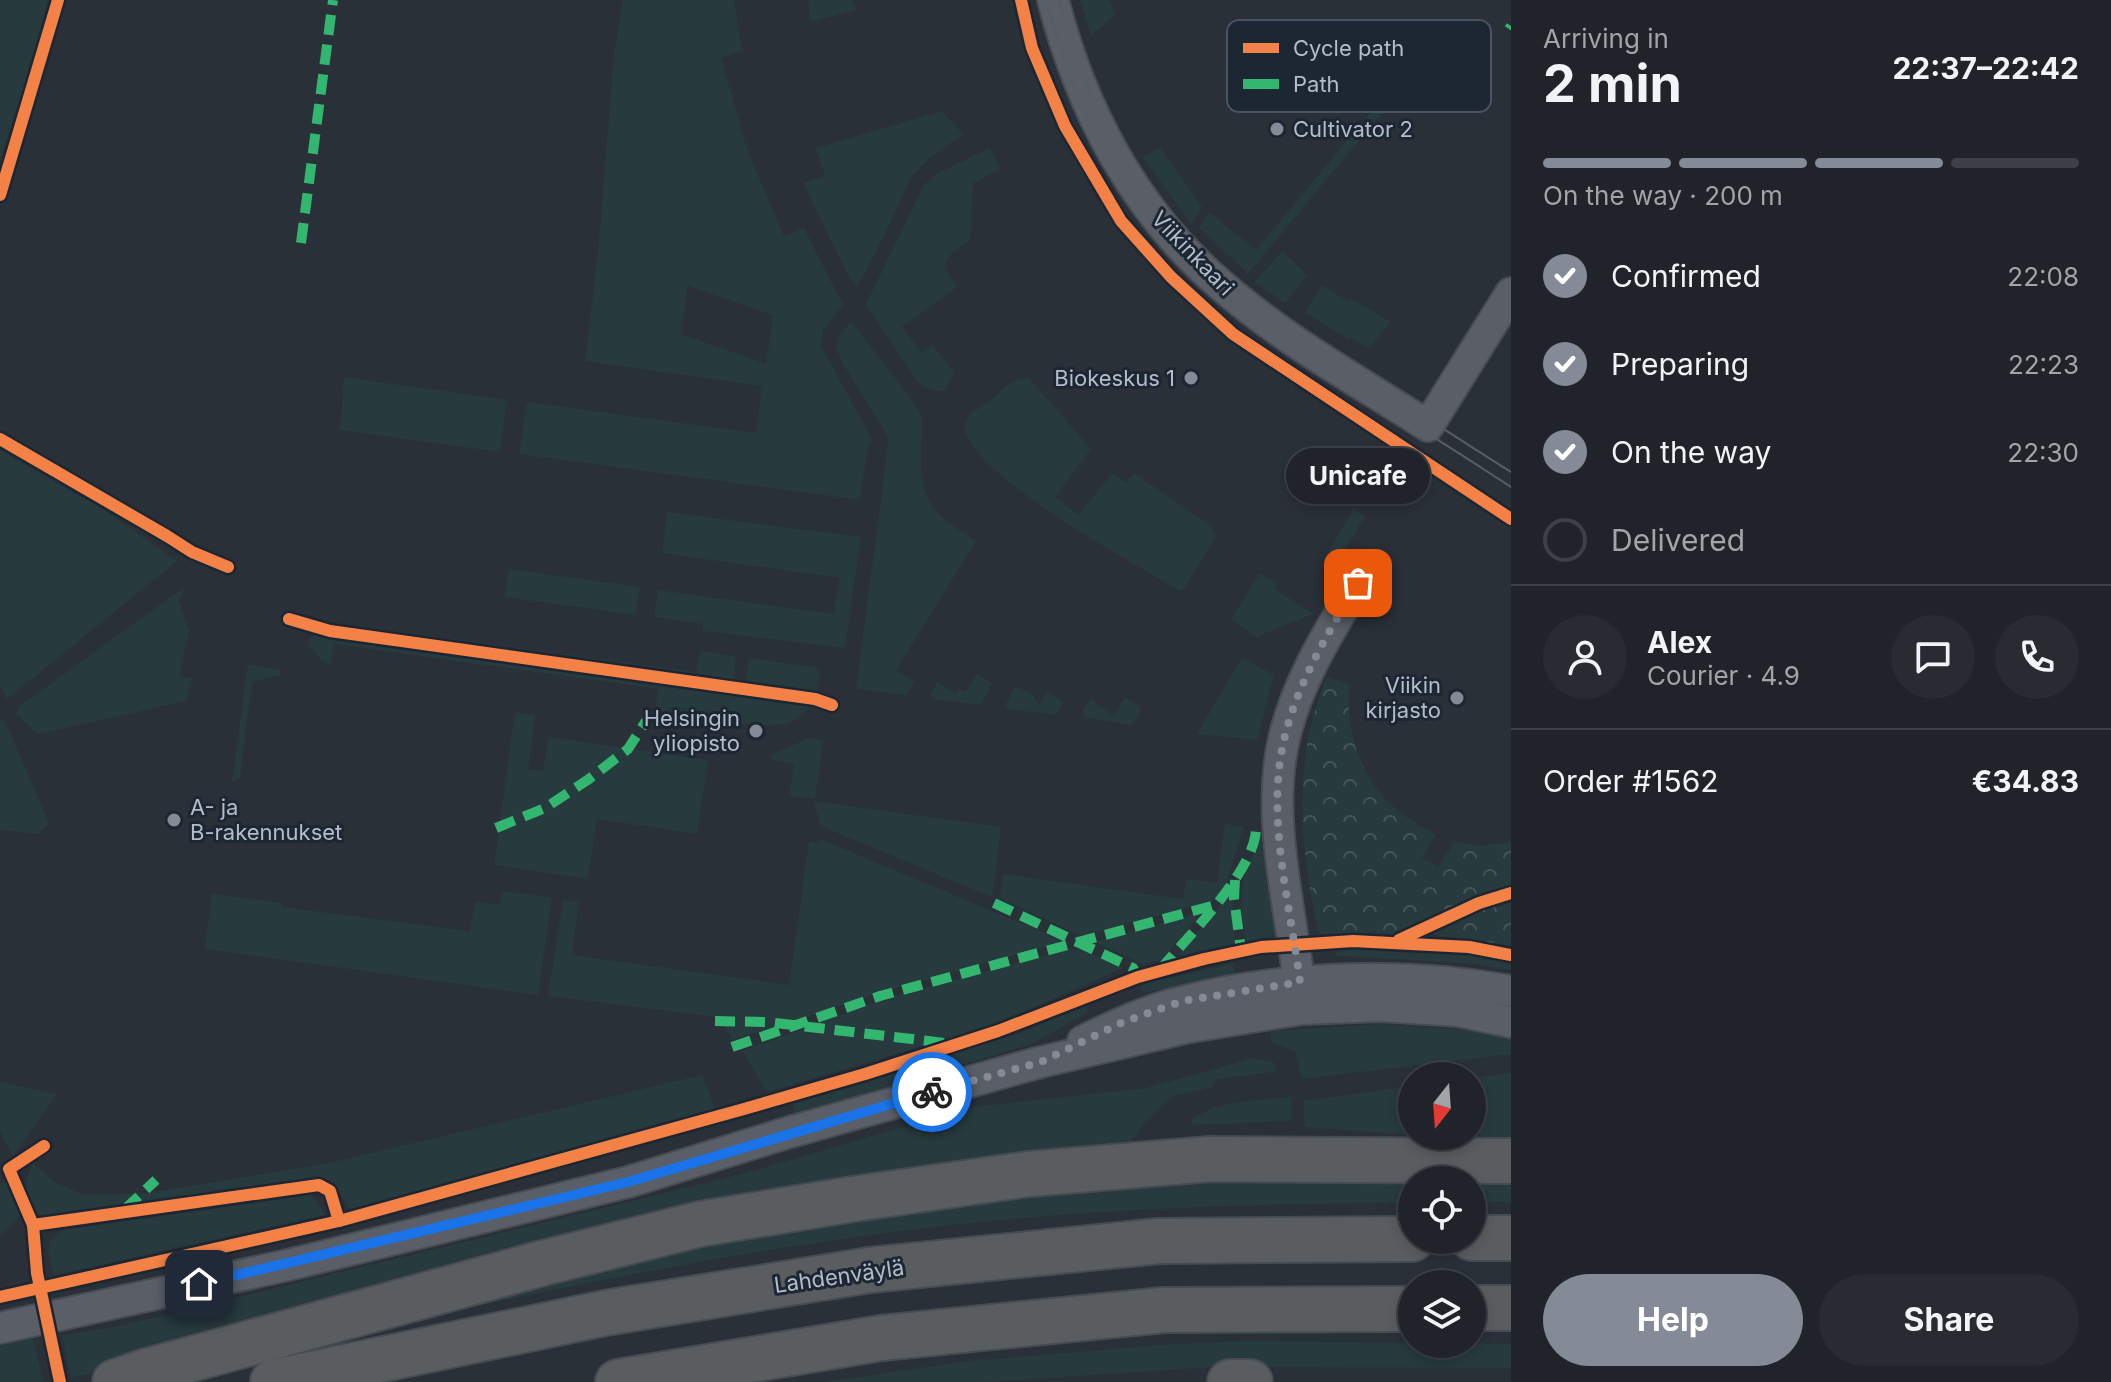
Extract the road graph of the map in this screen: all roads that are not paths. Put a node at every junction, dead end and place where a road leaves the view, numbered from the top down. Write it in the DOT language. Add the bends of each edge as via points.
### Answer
graph roads {
  1 [pos="1053,0"];
  2 [pos="1511,293"];
  3 [pos="1358,583"];
  4 [pos="1511,991"];
  5 [pos="1301,996"];
  6 [pos="1511,1022"];
  7 [pos="1503,1160"];
  8 [pos="1486,1238"];
  9 [pos="1511,1238"];
  10 [pos="1398,1239"];
  11 [pos="1486,1308"];
  12 [pos="1511,1308"];
  13 [pos="1398,1309"];
  14 [pos="0,1328"];
  15 [pos="115,1382"];
  16 [pos="273,1382"];
  17 [pos="618,1382"];
  18 [pos="1230,1382"];
  19 [pos="1250,1382"];
  1 -- 2 [label="street, Viikinkaari" via="1084,97 1119,163 1164,228 1248,308 1428,426"];
  3 -- 5 [label="street" via="1302,684 1285,732 1279,839"];
  4 -- 5 [label="street" via="1392,979"];
  5 -- 6 [label="street" via="1459,1011"];
  5 -- 14 [label="street" via="1041,1062 628,1182"];
  7 -- 15 [label="highway" via="1210,1159 1029,1174 853,1199 700,1224"];
  8 -- 9 [label="highway"];
  10 -- 16 [label="highway, Lahdenväylä" via="1159,1241 870,1270 605,1313"];
  11 -- 12 [label="highway"];
  13 -- 17 [label="highway" via="1164,1310 881,1338"];
  18 -- 19 [label="highway"];
}
